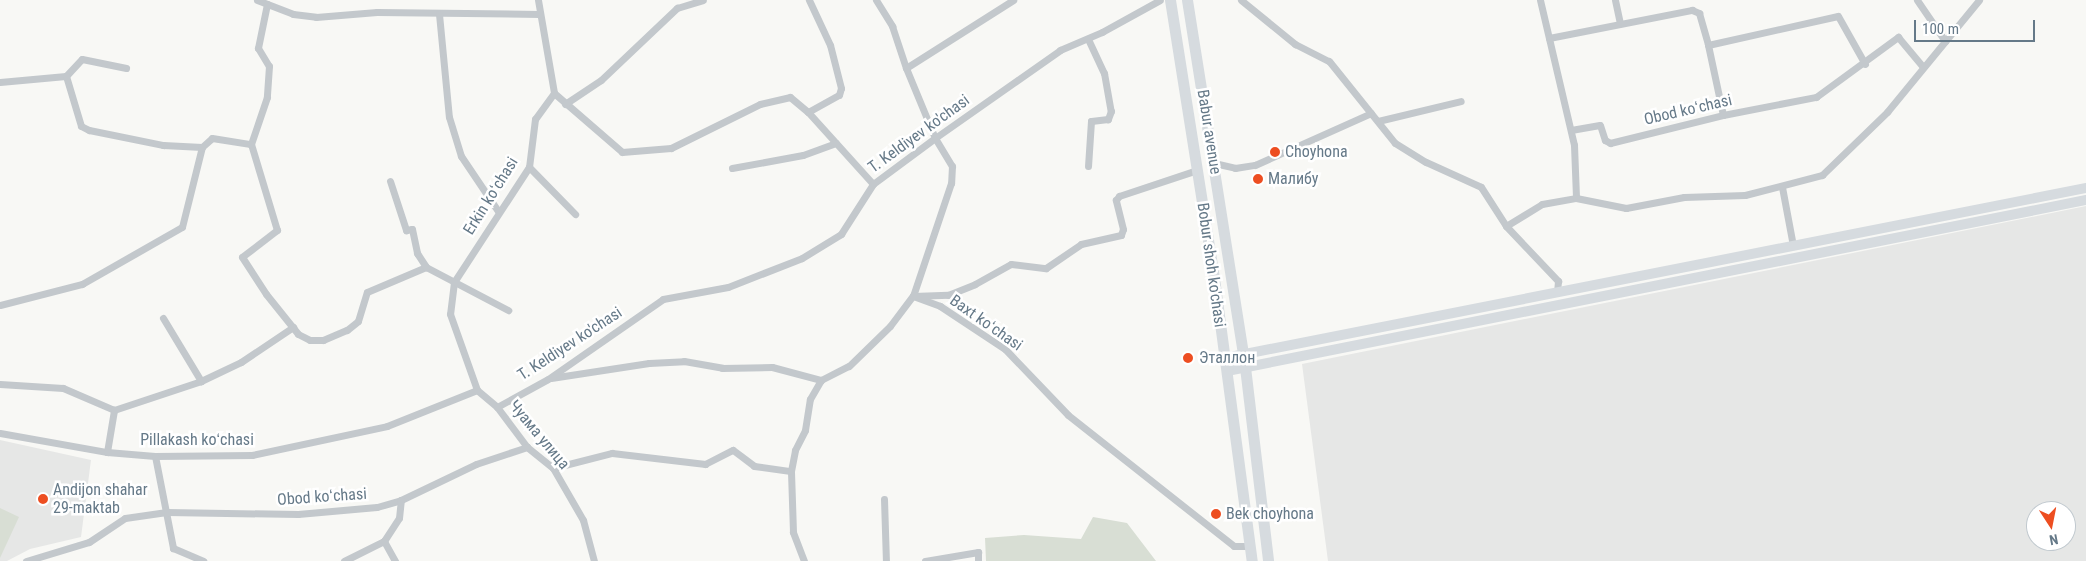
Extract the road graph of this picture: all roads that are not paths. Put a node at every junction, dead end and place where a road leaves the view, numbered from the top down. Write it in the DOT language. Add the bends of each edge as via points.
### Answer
graph roads {
  1 [pos="257,0"];
  2 [pos="538,0"];
  3 [pos="704,0"];
  4 [pos="809,0"];
  5 [pos="876,0"];
  6 [pos="1013,0"];
  7 [pos="1160,0"];
  8 [pos="1170,0"];
  9 [pos="1187,0"];
  10 [pos="1241,0"];
  11 [pos="1540,0"];
  12 [pos="1615,0"];
  13 [pos="1917,0"];
  14 [pos="1979,0"];
  15 [pos="267,4"];
  16 [pos="439,14"];
  17 [pos="539,14"];
  18 [pos="1620,23"];
  19 [pos="1549,38"];
  20 [pos="1088,39"];
  21 [pos="1945,40"];
  22 [pos="1708,45"];
  23 [pos="1865,64"];
  24 [pos="1923,66"];
  25 [pos="126,68"];
  26 [pos="906,68"];
  27 [pos="66,76"];
  28 [pos="0,82"];
  29 [pos="554,93"];
  30 [pos="1461,101"];
  31 [pos="565,104"];
  32 [pos="808,112"];
  33 [pos="1372,113"];
  34 [pos="1723,114"];
  35 [pos="1378,121"];
  36 [pos="1570,130"];
  37 [pos="936,138"];
  38 [pos="836,143"];
  39 [pos="251,144"];
  40 [pos="202,147"];
  41 [pos="1214,163"];
  42 [pos="1088,166"];
  43 [pos="529,167"];
  44 [pos="732,168"];
  45 [pos="1197,170"];
  46 [pos="390,182"];
  47 [pos="873,184"];
  48 [pos="1782,187"];
  49 [pos="2086,188"];
  50 [pos="1576,198"];
  51 [pos="2086,200"];
  52 [pos="498,212"];
  53 [pos="575,214"];
  54 [pos="1506,226"];
  55 [pos="1793,246"];
  56 [pos="426,267"];
  57 [pos="454,282"];
  58 [pos="1557,292"];
  59 [pos="1546,295"];
  60 [pos="913,296"];
  61 [pos="0,305"];
  62 [pos="1548,308"];
  63 [pos="508,310"];
  64 [pos="163,318"];
  65 [pos="294,328"];
  66 [pos="1243,354"];
  67 [pos="1225,358"];
  68 [pos="1245,367"];
  69 [pos="1227,371"];
  70 [pos="548,378"];
  71 [pos="821,380"];
  72 [pos="201,381"];
  73 [pos="0,384"];
  74 [pos="477,390"];
  75 [pos="497,406"];
  76 [pos="114,410"];
  77 [pos="0,433"];
  78 [pos="527,447"];
  79 [pos="107,452"];
  80 [pos="155,456"];
  81 [pos="553,468"];
  82 [pos="792,471"];
  83 [pos="884,499"];
  84 [pos="401,500"];
  85 [pos="167,512"];
  86 [pos="384,541"];
  87 [pos="1250,546"];
  88 [pos="26,561"];
  89 [pos="203,561"];
  90 [pos="344,561"];
  91 [pos="395,561"];
  92 [pos="594,561"];
  93 [pos="804,561"];
  94 [pos="886,561"];
  95 [pos="924,561"];
  96 [pos="978,561"];
  97 [pos="1252,561"];
  98 [pos="1268,561"];
  1 -- 15 [label="street"];
  2 -- 17 [label="street"];
  3 -- 31 [label="street" via="677,8 601,80"];
  4 -- 32 [label="street" via="830,45 841,88 839,95"];
  5 -- 26 [label="street" via="892,26"];
  6 -- 26 [label="street"];
  7 -- 20 [label="street, T. Keldiyev ko'chasi"];
  8 -- 45 [label="main road, Bobur shoh ko'chasi"];
  9 -- 41 [label="main road, Babur avenue"];
  10 -- 33 [label="street" via="1295,44 1329,61"];
  11 -- 19 [label="street"];
  12 -- 18 [label="street"];
  13 -- 21 [label="street"];
  14 -- 21 [label="street"];
  15 -- 16 [label="street" via="293,14 316,16 377,12"];
  15 -- 39 [label="street" via="258,48 269,66 267,97"];
  16 -- 17 [label="street"];
  16 -- 52 [label="street" via="448,117 461,156"];
  17 -- 29 [label="street"];
  18 -- 19 [label="street"];
  18 -- 22 [label="street" via="1697,11"];
  19 -- 36 [label="street"];
  20 -- 37 [label="street, T. Keldiyev ko'chasi" via="1060,50"];
  20 -- 42 [label="street" via="1104,73 1111,110 1108,119 1092,121"];
  21 -- 24 [label="street"];
  22 -- 23 [label="street" via="1838,16"];
  22 -- 34 [label="street"];
  23 -- 24 [label="street, Obod koʻchasi" via="1898,37"];
  23 -- 34 [label="street, Obod koʻchasi" via="1816,97"];
  24 -- 48 [label="street" via="1887,112 1822,175"];
  25 -- 27 [label="street" via="82,59"];
  26 -- 37 [label="street"];
  27 -- 28 [label="street"];
  27 -- 40 [label="street" via="81,126 163,146"];
  29 -- 31 [label="street"];
  29 -- 43 [label="street, Erkin koʻchasi" via="535,119"];
  30 -- 35 [label="street"];
  31 -- 32 [label="street" via="622,152 671,148 774,99 790,97"];
  32 -- 38 [label="street"];
  33 -- 35 [label="street"];
  33 -- 41 [label="street" via="1255,165 1236,168"];
  34 -- 36 [label="street, Obod koʻchasi" via="1610,143 1605,140 1600,125"];
  35 -- 54 [label="street" via="1395,143 1426,162 1481,187"];
  36 -- 50 [label="street"];
  37 -- 47 [label="street, T. Keldiyev ko'chasi"];
  37 -- 60 [label="street" via="952,166 951,183"];
  38 -- 44 [label="street" via="803,155"];
  38 -- 47 [label="street"];
  39 -- 40 [label="street" via="212,138"];
  39 -- 65 [label="street" via="277,230 242,257"];
  40 -- 61 [label="street" via="182,227 82,284"];
  41 -- 66 [label="main road, Babur avenue"];
  43 -- 52 [label="street, Erkin koʻchasi"];
  43 -- 53 [label="street"];
  45 -- 60 [label="street" via="1120,196 1116,200 1123,229 1121,235 1081,244 1046,268 1010,264 948,295"];
  45 -- 67 [label="main road, Bobur shoh ko'chasi"];
  46 -- 56 [label="street" via="406,230 412,229 417,253"];
  47 -- 70 [label="street, T. Keldiyev ko'chasi" via="841,234 802,258 728,287 662,299"];
  48 -- 50 [label="street" via="1744,195 1684,197 1626,208"];
  48 -- 55 [label="street"];
  49 -- 55 [label="main road"];
  50 -- 54 [label="street" via="1542,204"];
  51 -- 62 [label="main road"];
  52 -- 57 [label="street, Erkin koʻchasi"];
  54 -- 58 [label="street" via="1558,281"];
  55 -- 58 [label="main road"];
  56 -- 57 [label="street"];
  56 -- 65 [label="street" via="367,292 358,321 337,336 310,340"];
  57 -- 63 [label="street"];
  57 -- 74 [label="street, Erkin koʻchasi" via="450,314"];
  58 -- 59 [label="main road"];
  59 -- 62 [label="main road"];
  59 -- 66 [label="main road"];
  60 -- 71 [label="street" via="890,326 850,366"];
  60 -- 87 [label="street, Baxt koʻchasi" via="940,306 1005,349 1068,415 1234,546"];
  62 -- 68 [label="main road"];
  64 -- 72 [label="street"];
  65 -- 72 [label="street" via="241,362"];
  66 -- 67 [label="main road"];
  66 -- 68 [label="main road, Babur avenue"];
  67 -- 69 [label="main road, Bobur shoh ko'chasi"];
  68 -- 69 [label="main road"];
  68 -- 98 [label="main road, Babur avenue"];
  69 -- 87 [label="main road, Bobur shoh ko'chasi"];
  70 -- 71 [label="street" via="684,361 722,368 772,367"];
  70 -- 75 [label="street, T. Keldiyev ko'chasi"];
  71 -- 82 [label="street" via="810,399 805,430 795,450"];
  72 -- 76 [label="street"];
  73 -- 76 [label="street" via="63,388"];
  74 -- 75 [label="street, Чуама улица"];
  74 -- 80 [label="street, Pillakash koʻchasi" via="387,426 298,446 252,455"];
  75 -- 78 [label="street, Чуама улица"];
  76 -- 79 [label="street"];
  77 -- 79 [label="street, Pillakash koʻchasi"];
  78 -- 81 [label="street, Чуама улица"];
  78 -- 84 [label="street, Obod koʻchasi" via="476,464"];
  79 -- 80 [label="street, Pillakash koʻchasi"];
  80 -- 85 [label="street"];
  81 -- 82 [label="street" via="612,453 705,464 733,450 754,466"];
  81 -- 92 [label="street, Чуама улица" via="583,520"];
  82 -- 93 [label="street" via="792,532"];
  83 -- 94 [label="street"];
  84 -- 85 [label="street, Obod koʻchasi" via="345,512"];
  84 -- 86 [label="street" via="399,518"];
  85 -- 88 [label="street, Obod koʻchasi" via="125,518 89,542"];
  85 -- 89 [label="street" via="173,548"];
  86 -- 90 [label="street"];
  86 -- 91 [label="street"];
  87 -- 97 [label="main road, Bobur shoh ko'chasi"];
  95 -- 96 [label="street" via="978,552"];
}
